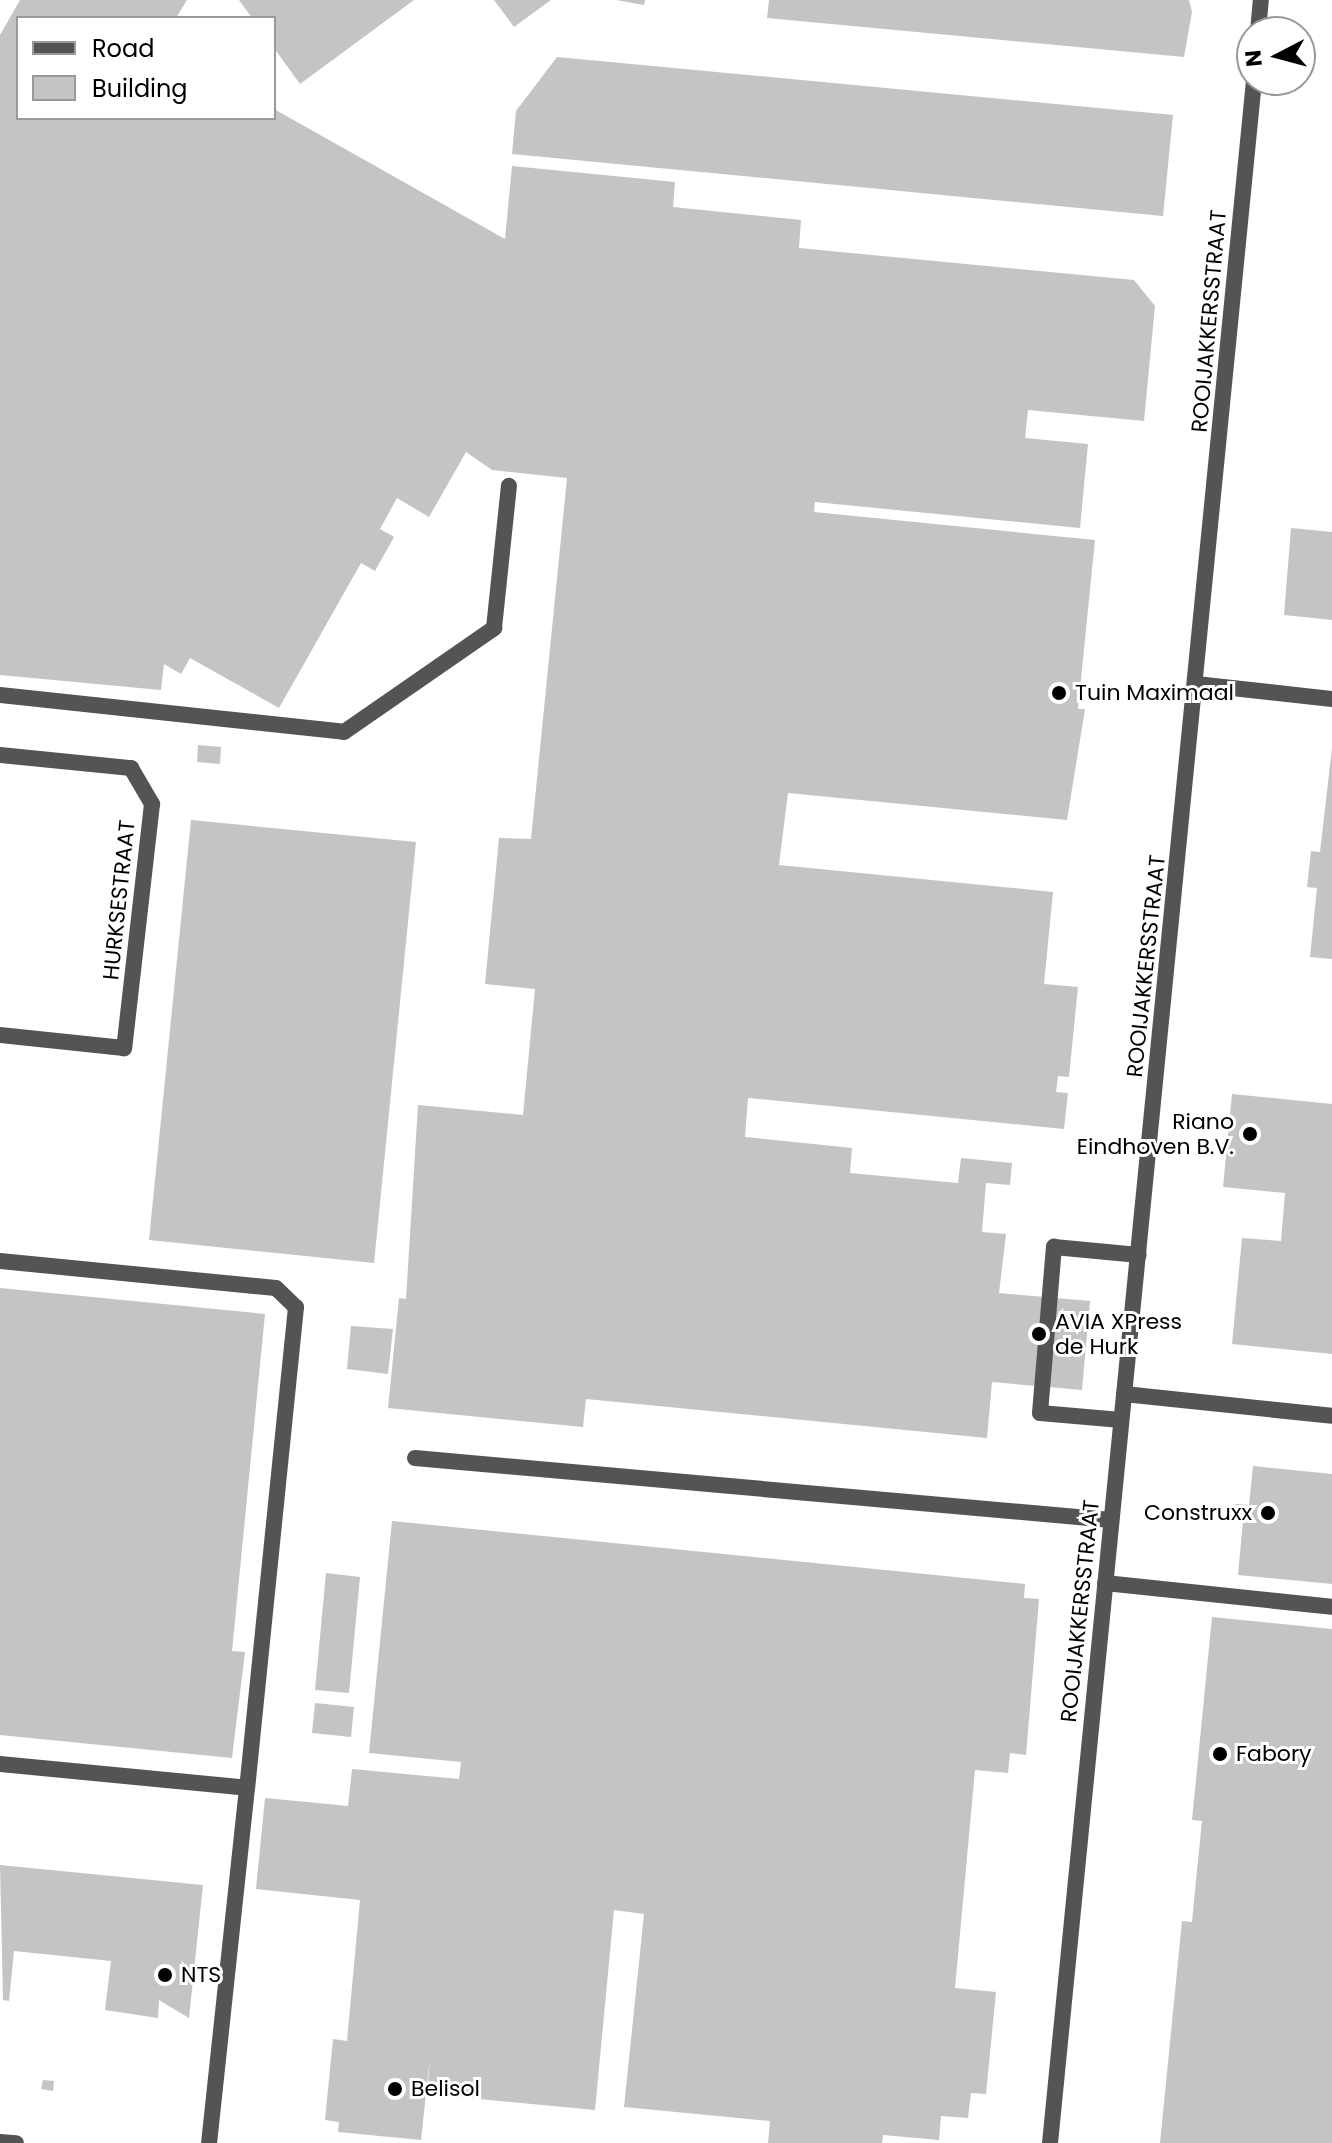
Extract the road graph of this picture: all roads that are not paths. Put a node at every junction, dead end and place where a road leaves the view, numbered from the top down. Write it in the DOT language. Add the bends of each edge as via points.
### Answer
graph roads {
  1 [pos="1252,96"];
  2 [pos="509,486"];
  3 [pos="1196,684"];
  4 [pos="0,695"];
  5 [pos="1332,699"];
  6 [pos="0,755"];
  7 [pos="0,1035"];
  8 [pos="1139,1255"];
  9 [pos="0,1261"];
  10 [pos="1124,1394"];
  11 [pos="1332,1416"];
  12 [pos="1121,1420"];
  13 [pos="415,1458"];
  14 [pos="1111,1520"];
  15 [pos="1105,1583"];
  16 [pos="1332,1607"];
  17 [pos="0,1764"];
  18 [pos="247,1788"];
  19 [pos="0,2142"];
  20 [pos="16,2143"];
  21 [pos="209,2143"];
  22 [pos="1050,2143"];
  1 -- 3 [label="street, ROOIJAKKERSSTRAAT"];
  2 -- 4 [label="street" via="494,628 344,732"];
  3 -- 5 [label="street"];
  3 -- 8 [label="street, ROOIJAKKERSSTRAAT"];
  6 -- 7 [label="street, HURKSESTRAAT" via="131,768 152,804 124,1048"];
  8 -- 10 [label="street, ROOIJAKKERSSTRAAT"];
  8 -- 12 [label="street" via="1054,1247 1040,1413"];
  9 -- 18 [label="street" via="276,1288 296,1307"];
  10 -- 11 [label="street"];
  10 -- 12 [label="street, ROOIJAKKERSSTRAAT"];
  12 -- 14 [label="street, ROOIJAKKERSSTRAAT"];
  13 -- 14 [label="street"];
  14 -- 15 [label="street, ROOIJAKKERSSTRAAT"];
  15 -- 16 [label="street"];
  15 -- 22 [label="street, ROOIJAKKERSSTRAAT"];
  17 -- 18 [label="street"];
  18 -- 21 [label="street"];
  19 -- 20 [label="street"];
}
